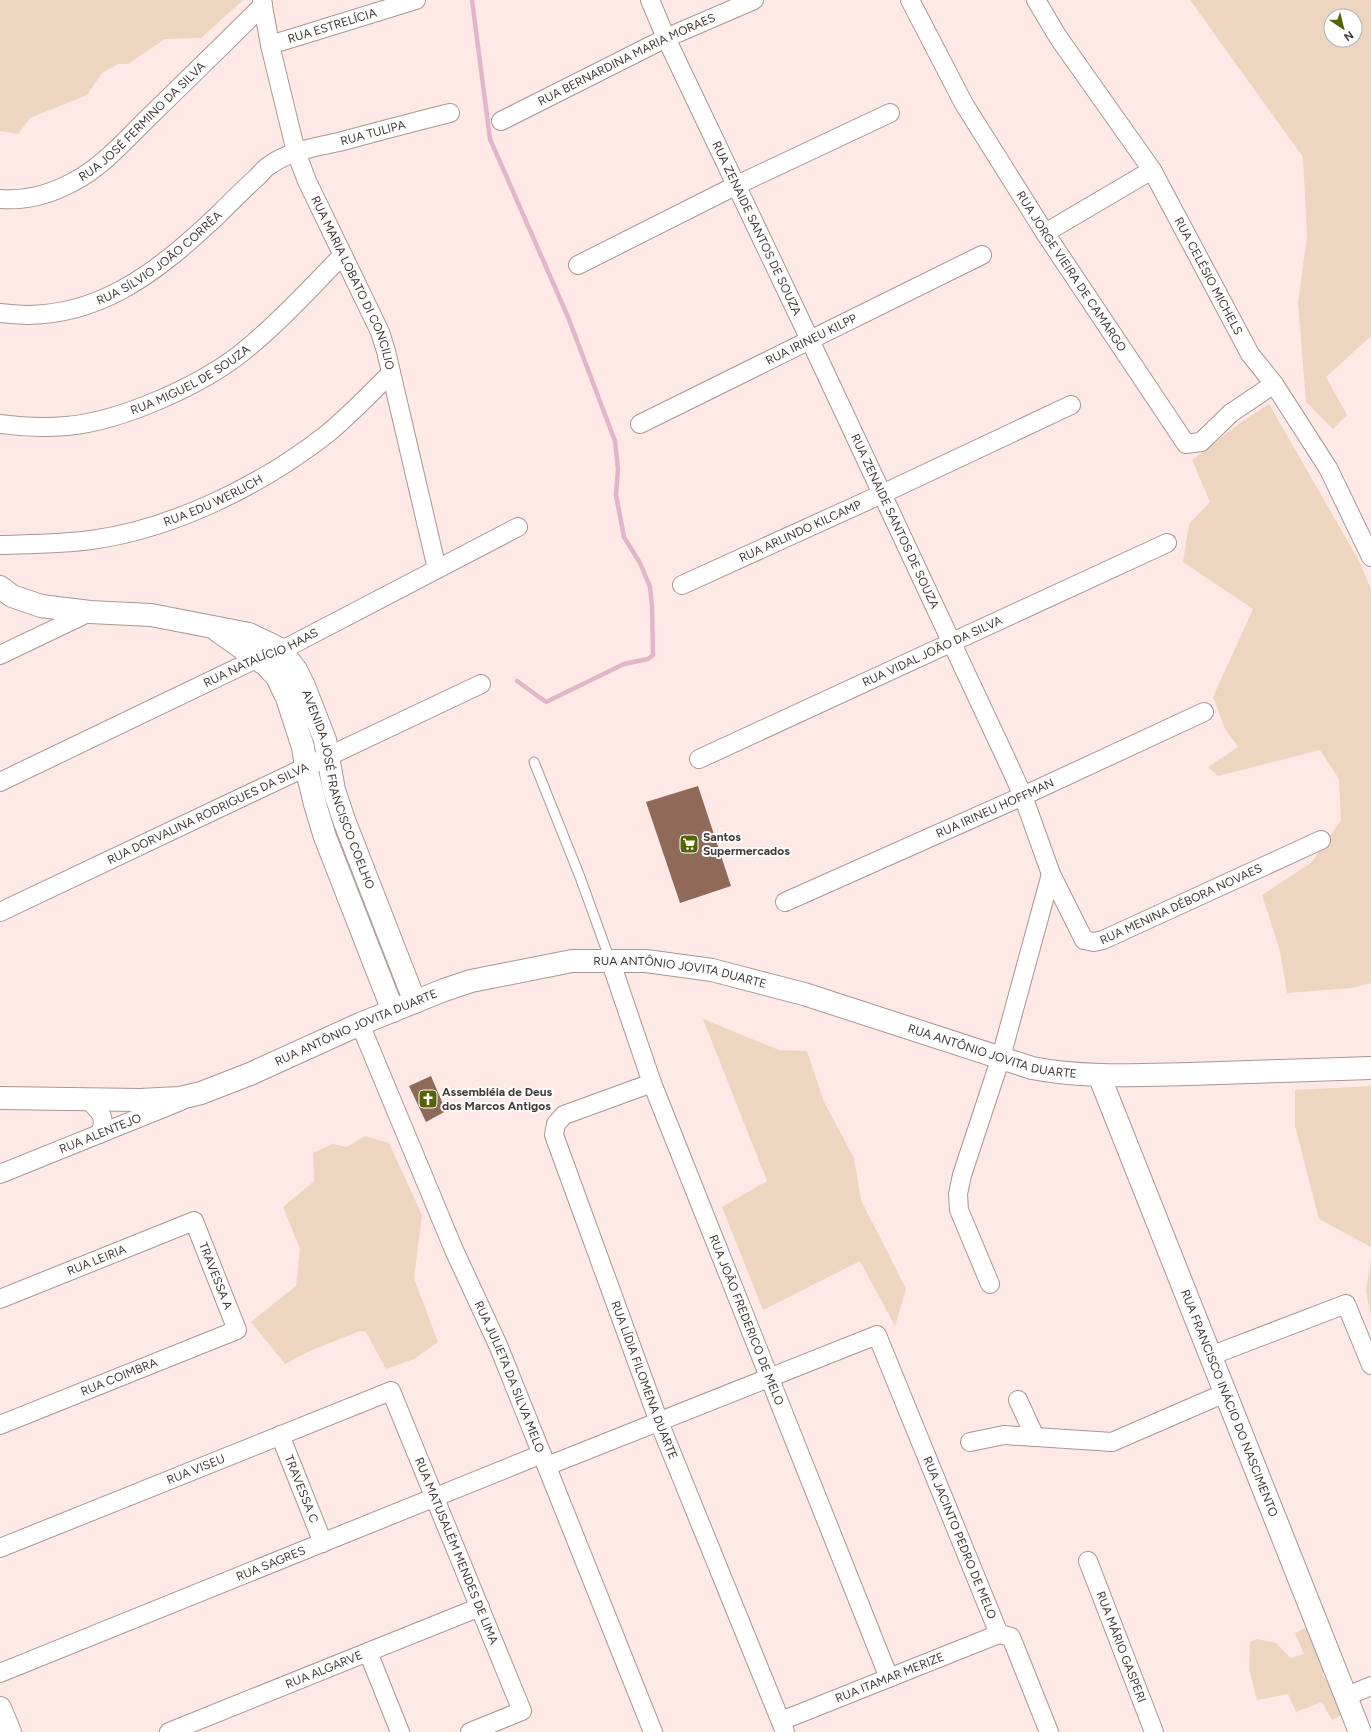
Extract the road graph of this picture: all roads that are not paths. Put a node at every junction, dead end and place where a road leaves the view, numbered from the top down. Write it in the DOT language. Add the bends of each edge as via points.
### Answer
graph roads {
  1 [pos="416,0"];
  2 [pos="650,0"];
  3 [pos="754,0"];
  4 [pos="910,0"];
  5 [pos="1036,0"];
  6 [pos="263,3"];
  7 [pos="666,38"];
  8 [pos="270,45"];
  9 [pos="450,113"];
  10 [pos="890,113"];
  11 [pos="501,120"];
  12 [pos="296,152"];
  13 [pos="1152,170"];
  14 [pos="737,185"];
  15 [pos="0,199"];
  16 [pos="1045,233"];
  17 [pos="343,255"];
  18 [pos="982,255"];
  19 [pos="578,264"];
  20 [pos="0,313"];
  21 [pos="810,340"];
  22 [pos="390,373"];
  23 [pos="1274,384"];
  24 [pos="1071,405"];
  25 [pos="0,424"];
  26 [pos="640,424"];
  27 [pos="882,494"];
  28 [pos="518,527"];
  29 [pos="1166,543"];
  30 [pos="0,545"];
  31 [pos="1371,557"];
  32 [pos="437,569"];
  33 [pos="682,585"];
  34 [pos="0,587"];
  35 [pos="90,612"];
  36 [pos="212,627"];
  37 [pos="951,643"];
  38 [pos="281,650"];
  39 [pos="0,655"];
  40 [pos="257,659"];
  41 [pos="481,684"];
  42 [pos="1204,712"];
  43 [pos="328,757"];
  44 [pos="699,759"];
  45 [pos="534,762"];
  46 [pos="306,767"];
  47 [pos="0,782"];
  48 [pos="1023,796"];
  49 [pos="1321,840"];
  50 [pos="1051,874"];
  51 [pos="785,902"];
  52 [pos="0,912"];
  53 [pos="610,960"];
  54 [pos="415,1002"];
  55 [pos="393,1011"];
  56 [pos="360,1024"];
  57 [pos="1001,1057"];
  58 [pos="1371,1068"];
  59 [pos="1099,1075"];
  60 [pos="652,1083"];
  61 [pos="201,1093"];
  62 [pos="0,1098"];
  63 [pos="88,1100"];
  64 [pos="100,1134"];
  65 [pos="0,1174"];
  66 [pos="194,1221"];
  67 [pos="990,1284"];
  68 [pos="0,1299"];
  69 [pos="238,1330"];
  70 [pos="877,1335"];
  71 [pos="1210,1356"];
  72 [pos="1371,1365"];
  73 [pos="770,1378"];
  74 [pos="390,1390"];
  75 [pos="1225,1393"];
  76 [pos="1018,1400"];
  77 [pos="659,1422"];
  78 [pos="0,1425"];
  79 [pos="280,1435"];
  80 [pos="1034,1437"];
  81 [pos="970,1442"];
  82 [pos="544,1460"];
  83 [pos="434,1498"];
  84 [pos="323,1542"];
  85 [pos="0,1548"];
  86 [pos="1088,1561"];
  87 [pos="480,1607"];
  88 [pos="999,1634"];
  89 [pos="368,1652"];
  90 [pos="0,1673"];
  91 [pos="890,1678"];
  92 [pos="1371,1686"];
  93 [pos="1345,1697"];
  94 [pos="0,1708"];
  95 [pos="783,1727"];
  96 [pos="10,1732"];
  97 [pos="168,1732"];
  98 [pos="400,1732"];
  99 [pos="471,1732"];
  100 [pos="653,1732"];
  101 [pos="1049,1732"];
  102 [pos="1154,1732"];
  103 [pos="1360,1732"];
  1 -- 8 [label="street, RUA ESTRELÍCIA"];
  2 -- 7 [label="street, RUA ZENAIDE SANTOS DE SOUZA"];
  3 -- 7 [label="street, RUA BERNARDINA MARIA MORAES"];
  4 -- 16 [label="street, RUA JORGE VIEIRA DE CAMARGO" via="964,104"];
  5 -- 13 [label="street, RUA CELÉSIO MICHELS" via="1058,37"];
  6 -- 8 [label="street, RUA MARIA LOBATO DI CONCILIO"];
  6 -- 15 [label="street, RUA JOSÉ FERMINO DA SILVA" via="113,152 86,174 45,194 20,199"];
  7 -- 11 [label="street, RUA BERNARDINA MARIA MORAES"];
  7 -- 14 [label="street, RUA ZENAIDE SANTOS DE SOUZA"];
  8 -- 12 [label="street, RUA MARIA LOBATO DI CONCILIO"];
  9 -- 12 [label="street, RUA TULIPA"];
  10 -- 14 [label="street"];
  12 -- 17 [label="street, RUA MARIA LOBATO DI CONCILIO"];
  12 -- 20 [label="street, RUA SÍLVIO JOÃO CORRÊA" via="270,164 186,245 129,286 109,296 60,312 42,315"];
  13 -- 16 [label="street"];
  13 -- 23 [label="street, RUA CELÉSIO MICHELS" via="1250,354"];
  14 -- 19 [label="street"];
  14 -- 21 [label="street, RUA ZENAIDE SANTOS DE SOUZA"];
  16 -- 23 [label="street, RUA JORGE VIEIRA DE CAMARGO" via="1186,444 1201,442 1231,413"];
  17 -- 22 [label="street, RUA MARIA LOBATO DI CONCILIO" via="380,332"];
  17 -- 25 [label="street, RUA MIGUEL DE SOUZA" via="244,351 213,372 177,391 114,416 73,425 36,427"];
  18 -- 21 [label="street, RUA IRINEU KILPP"];
  21 -- 26 [label="street, RUA IRINEU KILPP"];
  21 -- 27 [label="street, RUA ZENAIDE SANTOS DE SOUZA"];
  22 -- 30 [label="street, RUA EDU WERLICH" via="348,415 302,452 251,483 202,506 142,529 92,540"];
  22 -- 32 [label="street, RUA MARIA LOBATO DI CONCILIO"];
  23 -- 31 [label="street, RUA CELÉSIO MICHELS" via="1328,468"];
  24 -- 27 [label="street, RUA ARLINDO KILCAMP"];
  27 -- 33 [label="street, RUA ARLINDO KILCAMP"];
  27 -- 37 [label="street, RUA ZENAIDE SANTOS DE SOUZA"];
  28 -- 32 [label="street, RUA NATALÍCIO HAAS"];
  29 -- 37 [label="street, RUA VIDAL JOÃO DA SILVA"];
  32 -- 38 [label="street, RUA NATALÍCIO HAAS"];
  34 -- 35 [label="main road, AVENIDA JOSÉ FRANCISCO COELHO" via="12,596 41,606"];
  35 -- 36 [label="main road, AVENIDA JOSÉ FRANCISCO COELHO" via="151,615"];
  35 -- 39 [label="street"];
  36 -- 38 [label="main road, AVENIDA JOSÉ FRANCISCO COELHO" via="249,634"];
  36 -- 40 [label="main road, AVENIDA JOSÉ FRANCISCO COELHO"];
  37 -- 44 [label="street, RUA VIDAL JOÃO DA SILVA"];
  37 -- 48 [label="street, RUA ZENAIDE SANTOS DE SOUZA"];
  38 -- 40 [label="street, RUA NATALÍCIO HAAS"];
  38 -- 43 [label="main road, AVENIDA JOSÉ FRANCISCO COELHO" via="304,686 325,740"];
  40 -- 46 [label="main road, AVENIDA JOSÉ FRANCISCO COELHO" via="277,677 287,698 303,747"];
  40 -- 47 [label="street, RUA NATALÍCIO HAAS"];
  41 -- 43 [label="street, RUA DORVALINA RODRIGUES DA SILVA"];
  42 -- 48 [label="street, RUA IRINEU HOFFMAN"];
  43 -- 46 [label="street, RUA DORVALINA RODRIGUES DA SILVA"];
  43 -- 54 [label="main road, AVENIDA JOSÉ FRANCISCO COELHO" via="334,790 344,820"];
  45 -- 53 [label="lane"];
  46 -- 52 [label="street, RUA DORVALINA RODRIGUES DA SILVA"];
  46 -- 55 [label="main road, AVENIDA JOSÉ FRANCISCO COELHO" via="325,837"];
  48 -- 50 [label="street, RUA ZENAIDE SANTOS DE SOUZA"];
  48 -- 51 [label="street, RUA IRINEU HOFFMAN"];
  49 -- 50 [label="street, RUA MENINA DÉBORA NOVAES" via="1094,942 1084,940"];
  50 -- 57 [label="street"];
  53 -- 54 [label="main road, RUA ANTÔNIO JOVITA DUARTE" via="572,961 526,969 471,981"];
  53 -- 57 [label="main road, RUA ANTÔNIO JOVITA DUARTE" via="646,960 712,970 804,994"];
  53 -- 60 [label="street, RUA JOÃO FREDERICO DE MELO"];
  54 -- 55 [label="main road, RUA ANTÔNIO JOVITA DUARTE"];
  55 -- 56 [label="main road, RUA ANTÔNIO JOVITA DUARTE"];
  56 -- 61 [label="main road, RUA ANTÔNIO JOVITA DUARTE" via="250,1074"];
  56 -- 82 [label="street, RUA JULIETA DA SILVA MELO" via="454,1250 490,1324"];
  57 -- 59 [label="main road, RUA ANTÔNIO JOVITA DUARTE" via="1052,1072"];
  57 -- 67 [label="street" via="958,1194 959,1210"];
  58 -- 59 [label="main road, RUA ANTÔNIO JOVITA DUARTE"];
  59 -- 71 [label="main road, RUA FRANCISCO INÁCIO DO NASCIMENTO"];
  60 -- 73 [label="street, RUA JOÃO FREDERICO DE MELO"];
  60 -- 77 [label="street, RUA LÍDIA FILOMENA DUARTE" via="564,1115 556,1124 554,1135"];
  61 -- 63 [label="main road, RUA ANTÔNIO JOVITA DUARTE" via="180,1098"];
  61 -- 64 [label="street, RUA ALENTEJO"];
  62 -- 63 [label="main road, RUA ANTÔNIO JOVITA DUARTE"];
  63 -- 64 [label="street" via="101,1114 103,1126"];
  64 -- 65 [label="street, RUA ALENTEJO"];
  66 -- 68 [label="street, RUA LEIRIA"];
  66 -- 69 [label="street, TRAVESSA A"];
  69 -- 78 [label="street, RUA COIMBRA"];
  70 -- 73 [label="street, RUA SAGRES"];
  70 -- 88 [label="street, RUA JACINTO PEDRO DE MELO"];
  71 -- 72 [label="street" via="1346,1304"];
  71 -- 75 [label="main road, RUA FRANCISCO INÁCIO DO NASCIMENTO"];
  73 -- 77 [label="street, RUA SAGRES"];
  73 -- 91 [label="street, RUA JOÃO FREDERICO DE MELO"];
  74 -- 79 [label="street, RUA VISEU"];
  74 -- 83 [label="street, RUA MATUSALÉM MENDES DE LIMA"];
  75 -- 80 [label="street" via="1112,1442"];
  75 -- 93 [label="main road, RUA FRANCISCO INÁCIO DO NASCIMENTO"];
  76 -- 80 [label="street"];
  77 -- 82 [label="street, RUA SAGRES"];
  77 -- 95 [label="street, RUA LÍDIA FILOMENA DUARTE"];
  79 -- 84 [label="street, TRAVESSA C"];
  79 -- 85 [label="street, RUA VISEU"];
  80 -- 81 [label="street" via="1004,1435"];
  82 -- 83 [label="street, RUA SAGRES"];
  82 -- 100 [label="street, RUA JULIETA DA SILVA MELO"];
  83 -- 84 [label="street, RUA SAGRES"];
  83 -- 87 [label="street, RUA MATUSALÉM MENDES DE LIMA"];
  84 -- 90 [label="street, RUA SAGRES"];
  86 -- 102 [label="street, RUA MÁRIO GASPERI"];
  87 -- 89 [label="street, RUA ALGARVE"];
  87 -- 99 [label="street, RUA MATUSALÉM MENDES DE LIMA" via="522,1711"];
  88 -- 91 [label="street, RUA ITAMAR MERIZE"];
  88 -- 101 [label="street, RUA JACINTO PEDRO DE MELO" via="1011,1637"];
  89 -- 97 [label="street, RUA ALGARVE"];
  89 -- 98 [label="street"];
  91 -- 95 [label="street, RUA ITAMAR MERIZE"];
  92 -- 93 [label="street"];
  93 -- 103 [label="main road, RUA FRANCISCO INÁCIO DO NASCIMENTO"];
  94 -- 96 [label="main road"];
}
